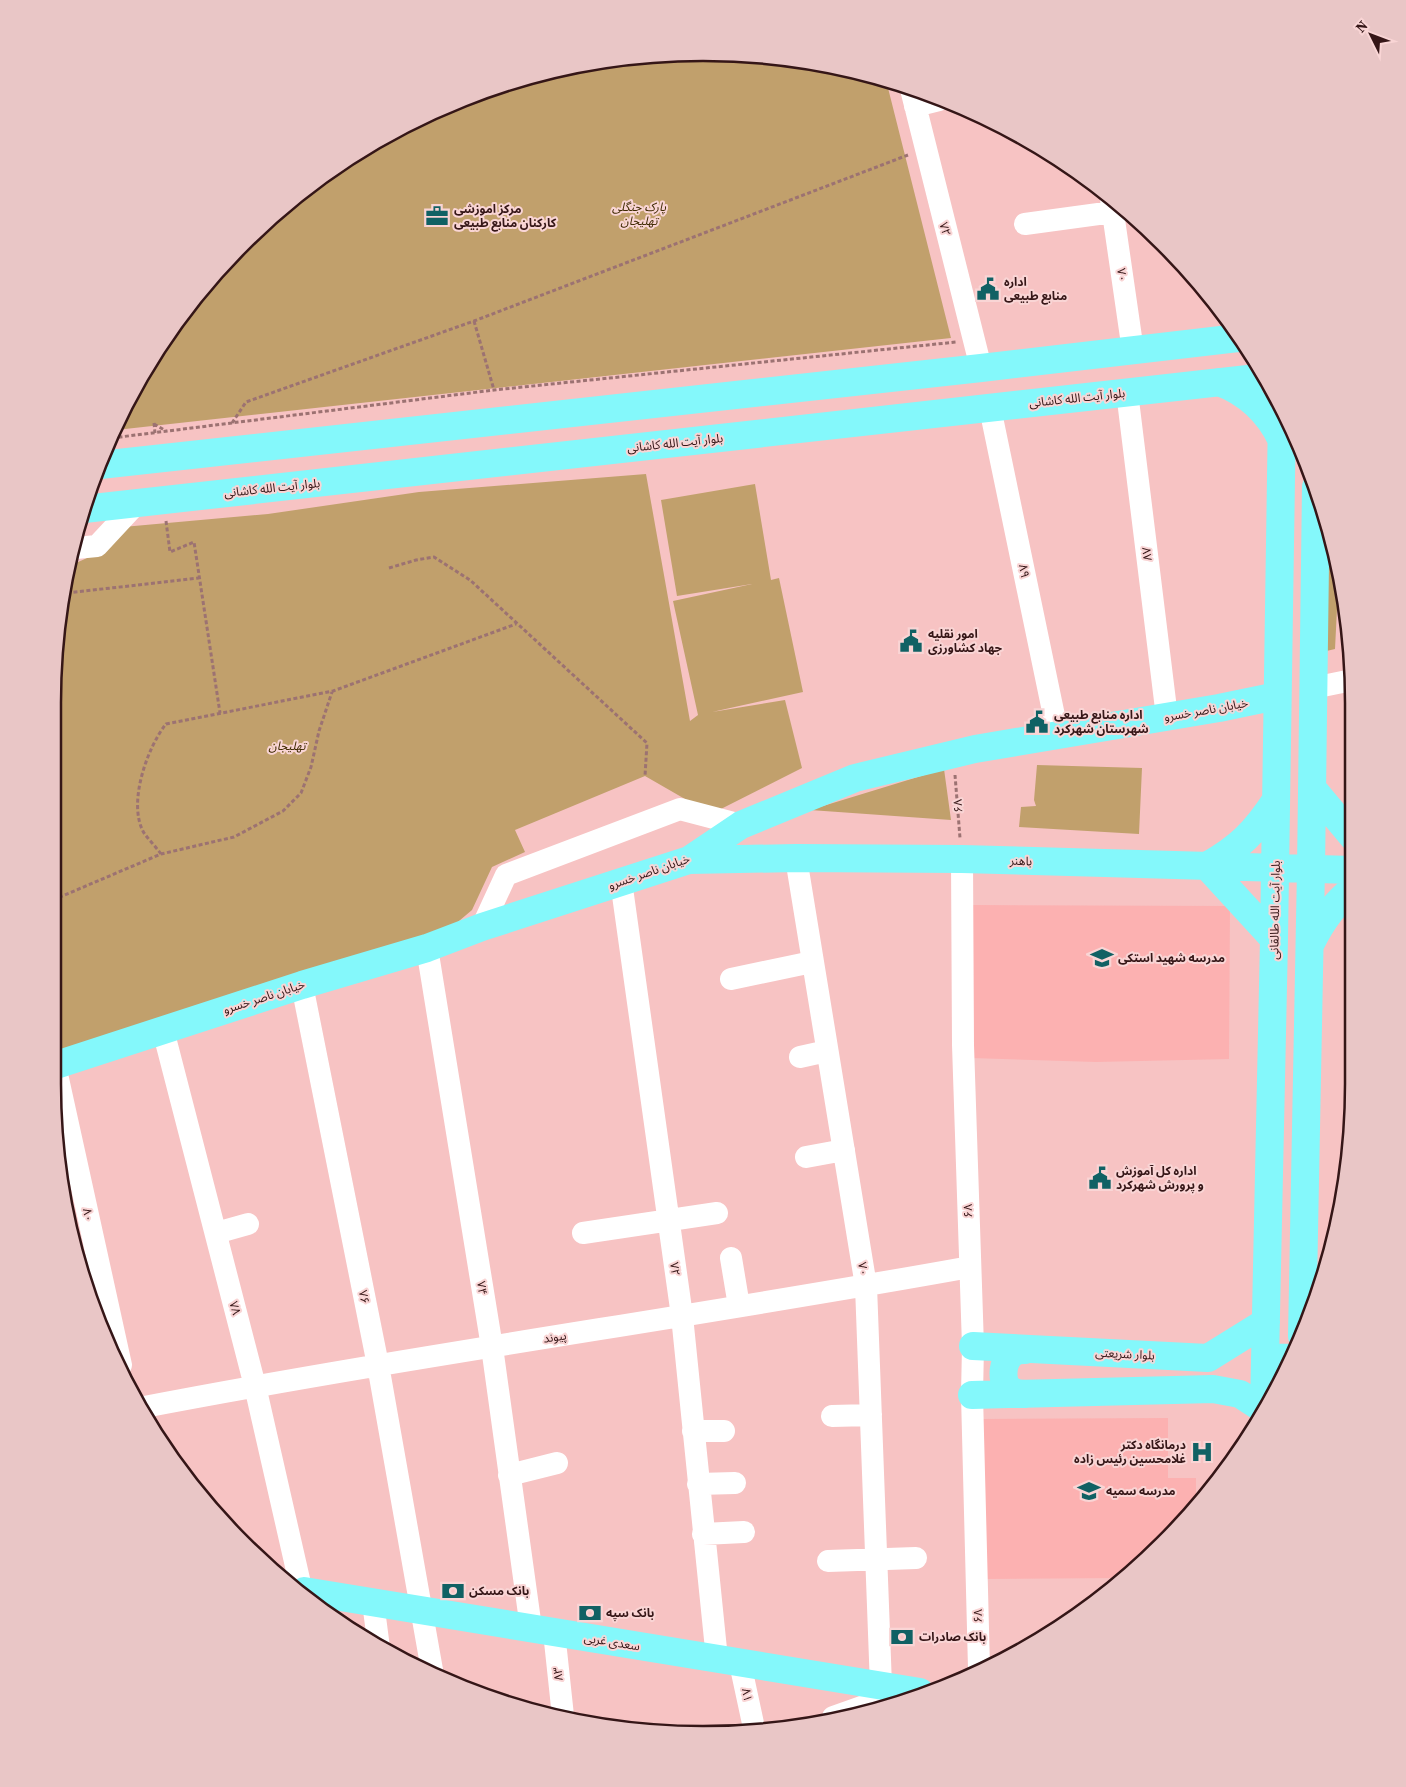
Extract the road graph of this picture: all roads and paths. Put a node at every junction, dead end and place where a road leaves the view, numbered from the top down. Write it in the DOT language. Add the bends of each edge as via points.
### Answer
graph roads {
  1 [pos="913,98"];
  2 [pos="924,149"];
  3 [pos="1108,206"];
  4 [pos="1113,210"];
  5 [pos="1025,224"];
  6 [pos="474,321"];
  7 [pos="1229,337"];
  8 [pos="974,340"];
  9 [pos="1133,351"];
  10 [pos="1240,351"];
  11 [pos="1249,366"];
  12 [pos="981,368"];
  13 [pos="1256,377"];
  14 [pos="1219,382"];
  15 [pos="815,386"];
  16 [pos="494,390"];
  17 [pos="1127,392"];
  18 [pos="990,408"];
  19 [pos="232,423"];
  20 [pos="154,424"];
  21 [pos="821,426"];
  22 [pos="1282,426"];
  23 [pos="167,431"];
  24 [pos="119,437"];
  25 [pos="107,464"];
  26 [pos="137,503"];
  27 [pos="92,508"];
  28 [pos="1316,512"];
  29 [pos="81,548"];
  30 [pos="170,552"];
  31 [pos="390,568"];
  32 [pos="199,578"];
  33 [pos="72,592"];
  34 [pos="516,624"];
  35 [pos="1344,682"];
  36 [pos="1312,688"];
  37 [pos="333,691"];
  38 [pos="1277,696"];
  39 [pos="220,713"];
  40 [pos="1167,717"];
  41 [pos="1058,735"];
  42 [pos="954,754"];
  43 [pos="645,776"];
  44 [pos="1312,788"];
  45 [pos="1276,800"];
  46 [pos="741,826"];
  47 [pos="1345,827"];
  48 [pos="161,854"];
  49 [pos="796,858"];
  50 [pos="962,859"];
  51 [pos="689,860"];
  52 [pos="1207,866"];
  53 [pos="1276,868"];
  54 [pos="1311,869"];
  55 [pos="1345,870"];
  56 [pos="621,881"];
  57 [pos="1345,896"];
  58 [pos="61,897"];
  59 [pos="482,927"];
  60 [pos="1274,939"];
  61 [pos="1310,944"];
  62 [pos="427,948"];
  63 [pos="812,962"];
  64 [pos="731,979"];
  65 [pos="302,985"];
  66 [pos="163,1030"];
  67 [pos="827,1051"];
  68 [pos="800,1057"];
  69 [pos="61,1063"];
  70 [pos="62,1100"];
  71 [pos="844,1150"];
  72 [pos="806,1158"];
  73 [pos="717,1213"];
  74 [pos="668,1220"];
  75 [pos="248,1224"];
  76 [pos="216,1233"];
  77 [pos="583,1233"];
  78 [pos="731,1258"];
  79 [pos="970,1267"];
  80 [pos="866,1286"];
  81 [pos="739,1306"];
  82 [pos="1302,1313"];
  83 [pos="682,1316"];
  84 [pos="1266,1322"];
  85 [pos="116,1344"];
  86 [pos="973,1346"];
  87 [pos="492,1347"];
  88 [pos="1025,1350"];
  89 [pos="1278,1357"];
  90 [pos="1208,1358"];
  91 [pos="378,1366"];
  92 [pos="1270,1384"];
  93 [pos="255,1386"];
  94 [pos="1213,1389"];
  95 [pos="1026,1394"];
  96 [pos="972,1395"];
  97 [pos="1261,1402"];
  98 [pos="148,1406"];
  99 [pos="870,1415"];
  100 [pos="832,1416"];
  101 [pos="693,1431"];
  102 [pos="724,1431"];
  103 [pos="557,1463"];
  104 [pos="509,1475"];
  105 [pos="735,1483"];
  106 [pos="698,1484"];
  107 [pos="744,1532"];
  108 [pos="703,1534"];
  109 [pos="916,1558"];
  110 [pos="875,1559"];
  111 [pos="828,1561"];
  112 [pos="300,1583"];
  113 [pos="310,1591"];
  114 [pos="373,1602"];
  115 [pos="422,1610"];
  116 [pos="542,1630"];
  117 [pos="378,1637"];
  118 [pos="728,1661"];
  119 [pos="979,1664"];
  120 [pos="431,1665"];
  121 [pos="904,1694"];
  122 [pos="880,1699"];
  123 [pos="864,1705"];
  124 [pos="561,1709"];
  125 [pos="752,1723"];
  1 -- 2 [label="street, ۷۲"];
  2 -- 6 [label="path"];
  2 -- 8 [label="street, ۷۲"];
  3 -- 5 [label="street"];
  4 -- 9 [label="street, ۷۰"];
  6 -- 16 [label="path"];
  6 -- 19 [label="path" via="246,402"];
  7 -- 9 [label="main road"];
  8 -- 12 [label="street, ۷۲"];
  8 -- 16 [label="path"];
  9 -- 12 [label="main road"];
  10 -- 15 [label="main road" via="878,391"];
  11 -- 21 [label="main road" via="880,407"];
  12 -- 15 [label="main road"];
  13 -- 14 [label="main road, بلوار آیت الله کاشانی"];
  14 -- 17 [label="main road, بلوار آیت الله کاشانی"];
  14 -- 22 [label="main road" via="1240,392 1272,422"];
  15 -- 25 [label="main road"];
  16 -- 19 [label="path"];
  17 -- 18 [label="main road, بلوار آیت الله کاشانی"];
  17 -- 40 [label="street, ۸۷"];
  18 -- 21 [label="main road, بلوار آیت الله کاشانی"];
  18 -- 41 [label="street, ۸۹"];
  19 -- 23 [label="path"];
  20 -- 23 [label="path"];
  21 -- 26 [label="main road, بلوار آیت الله کاشانی"];
  22 -- 38 [label="main road, بلوار آیت الله طالقانی"];
  23 -- 24 [label="path"];
  26 -- 27 [label="main road, بلوار آیت الله کاشانی"];
  26 -- 29 [label="street" via="98,546"];
  28 -- 36 [label="main road"];
  30 -- 32 [label="path" via="194,542"];
  31 -- 34 [label="path" via="434,557 470,580"];
  32 -- 33 [label="path"];
  32 -- 39 [label="path"];
  34 -- 37 [label="path"];
  34 -- 43 [label="path" via="647,743"];
  35 -- 36 [label="street"];
  36 -- 44 [label="main road"];
  37 -- 39 [label="path"];
  37 -- 48 [label="path" via="301,793 283,811 234,837"];
  38 -- 40 [label="main road, خیابان ناصر خسرو"];
  38 -- 45 [label="main road, بلوار آیت الله طالقانی"];
  39 -- 48 [label="path" via="166,724 147,756 138,807 143,832"];
  40 -- 41 [label="main road, خیابان ناصر خسرو"];
  41 -- 42 [label="main road, خیابان ناصر خسرو"];
  42 -- 46 [label="main road, خیابان ناصر خسرو" via="854,778"];
  42 -- 50 [label="path, ۶۸"];
  44 -- 47 [label="main road"];
  44 -- 54 [label="main road"];
  45 -- 52 [label="main road" via="1246,839"];
  45 -- 53 [label="main road, بلوار آیت الله طالقانی"];
  46 -- 51 [label="main road, خیابان ناصر خسرو"];
  46 -- 59 [label="street" via="680,809 506,875"];
  48 -- 58 [label="path"];
  49 -- 50 [label="main road, باهنر"];
  49 -- 51 [label="main road, باهنر"];
  49 -- 63 [label="street, ۷۰"];
  50 -- 52 [label="main road, باهنر"];
  50 -- 79 [label="street, ۶۸" via="963,1045"];
  51 -- 56 [label="main road, خیابان ناصر خسرو"];
  52 -- 53 [label="main road, باهنر"];
  52 -- 60 [label="main road"];
  53 -- 54 [label="main road, باهنر"];
  53 -- 60 [label="main road, بلوار آیت الله طالقانی"];
  54 -- 55 [label="main road, باهنر"];
  54 -- 61 [label="main road"];
  56 -- 59 [label="main road, خیابان ناصر خسرو"];
  56 -- 74 [label="street, ۷۲"];
  57 -- 61 [label="main road" via="1319,925"];
  59 -- 62 [label="main road, خیابان ناصر خسرو"];
  60 -- 84 [label="main road, بلوار آیت الله طالقانی"];
  61 -- 82 [label="main road"];
  62 -- 65 [label="main road, خیابان ناصر خسرو"];
  62 -- 87 [label="street, ۷۴"];
  63 -- 64 [label="street"];
  63 -- 67 [label="street, ۷۰"];
  65 -- 66 [label="main road, خیابان ناصر خسرو"];
  65 -- 91 [label="street, ۷۶"];
  66 -- 69 [label="main road, خیابان ناصر خسرو"];
  66 -- 76 [label="street, ۷۸"];
  67 -- 68 [label="street"];
  67 -- 71 [label="street, ۷۰"];
  70 -- 85 [label="street, ۸۰"];
  71 -- 72 [label="street"];
  71 -- 80 [label="street, ۷۰"];
  73 -- 74 [label="street"];
  74 -- 77 [label="street"];
  74 -- 83 [label="street, ۷۲"];
  75 -- 76 [label="street"];
  76 -- 93 [label="street, ۷۸"];
  78 -- 81 [label="street"];
  79 -- 80 [label="street, پیوند"];
  79 -- 86 [label="street, ۶۸"];
  80 -- 81 [label="street, پیوند"];
  80 -- 99 [label="street, ۷۰"];
  81 -- 83 [label="street, پیوند"];
  83 -- 87 [label="street, پیوند"];
  83 -- 101 [label="street, ۷۲"];
  84 -- 89 [label="main road, بلوار آیت الله طالقانی"];
  84 -- 90 [label="main road"];
  86 -- 88 [label="main road, بلوار شریعتی"];
  86 -- 96 [label="street, ۶۸"];
  87 -- 91 [label="street, پیوند"];
  87 -- 104 [label="street, ۷۴"];
  88 -- 90 [label="main road, بلوار شریعتی"];
  88 -- 95 [label="main road" via="1014,1352 1002,1372 1008,1388 1014,1393"];
  89 -- 92 [label="main road, بلوار آیت الله طالقانی"];
  90 -- 94 [label="main road" via="1216,1359 1225,1371 1225,1379"];
  91 -- 93 [label="street, پیوند"];
  91 -- 115 [label="street, ۷۶"];
  93 -- 98 [label="street, پیوند"];
  93 -- 112 [label="street, ۷۸"];
  94 -- 95 [label="main road"];
  94 -- 97 [label="main road"];
  95 -- 96 [label="main road"];
  96 -- 119 [label="street, ۶۸"];
  99 -- 100 [label="street"];
  99 -- 110 [label="street, ۷۰"];
  101 -- 102 [label="street"];
  101 -- 106 [label="street, ۷۲"];
  103 -- 104 [label="street"];
  104 -- 116 [label="street, ۷۴"];
  105 -- 106 [label="street"];
  106 -- 108 [label="street, ۷۲"];
  107 -- 108 [label="street"];
  108 -- 118 [label="street, ۷۲"];
  109 -- 110 [label="street"];
  110 -- 111 [label="street"];
  110 -- 122 [label="street, ۷۰"];
  113 -- 114 [label="main road, سعدی غربی"];
  114 -- 115 [label="main road, سعدی غربی"];
  114 -- 117 [label="street"];
  115 -- 116 [label="main road, سعدی غربی"];
  115 -- 120 [label="street, ۷۶"];
  116 -- 118 [label="main road, سعدی غربی"];
  116 -- 124 [label="street, ۸۳"];
  118 -- 122 [label="main road, سعدی غربی"];
  118 -- 125 [label="street, ۸۱"];
  121 -- 122 [label="main road, سعدی غربی"];
  122 -- 123 [label="street"];
}
